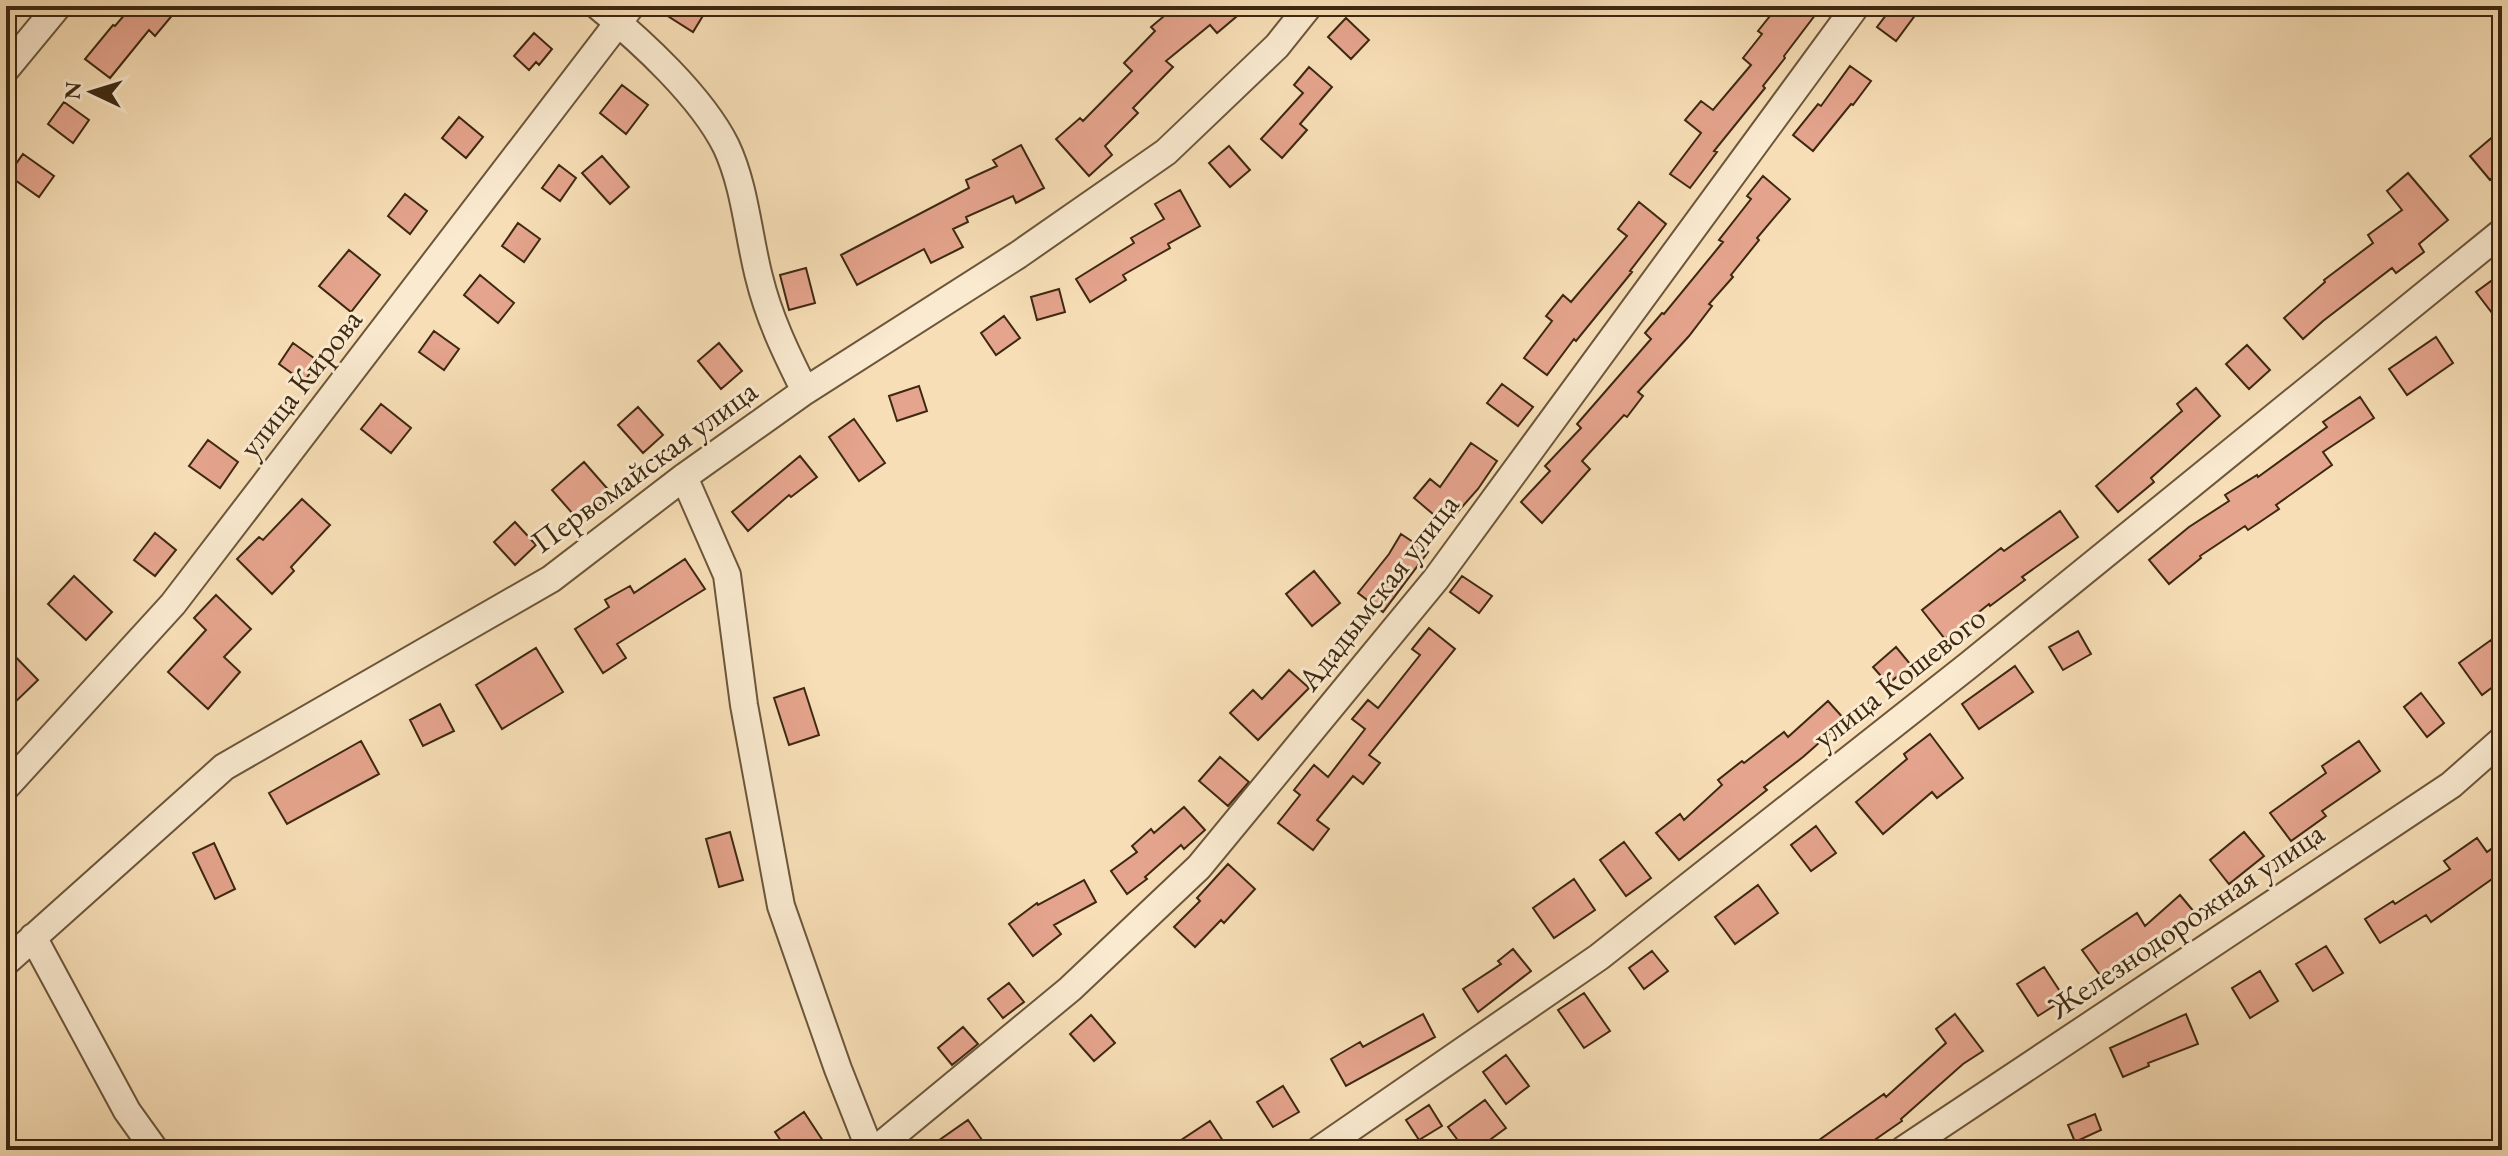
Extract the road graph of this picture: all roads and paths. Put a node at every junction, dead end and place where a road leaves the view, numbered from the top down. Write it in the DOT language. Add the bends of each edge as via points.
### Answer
graph roads {
  1 [pos="58,6"];
  2 [pos="598,6"];
  3 [pos="1309,6"];
  4 [pos="1856,6"];
  5 [pos="625,14"];
  6 [pos="6,69"];
  7 [pos="2502,232"];
  8 [pos="805,391"];
  9 [pos="684,477"];
  10 [pos="2502,740"];
  11 [pos="6,787"];
  12 [pos="33,937"];
  13 [pos="6,962"];
  14 [pos="155,1150"];
  15 [pos="872,1150"];
  16 [pos="1319,1150"];
  17 [pos="1903,1150"];
  1 -- 6 [label="street"];
  2 -- 5 [label="street"];
  3 -- 8 [label="street, Первомайская улица" via="1277,46 1166,152 1018,255"];
  4 -- 15 [label="street, Ададымская улица" via="1436,579 1199,867 1070,989"];
  5 -- 8 [label="street" via="725,144 776,334"];
  5 -- 11 [label="street, улица Кирова" via="173,604"];
  7 -- 16 [label="street, улица Кошевого" via="1599,957"];
  8 -- 9 [label="street, Первомайская улица"];
  9 -- 12 [label="street, Первомайская улица" via="551,579 224,767"];
  9 -- 15 [label="street" via="727,575 744,705 781,906"];
  10 -- 17 [label="street, Железнодорожная улица" via="2451,785"];
  12 -- 13 [label="street, Первомайская улица"];
  12 -- 14 [label="street" via="127,1111"];
}
